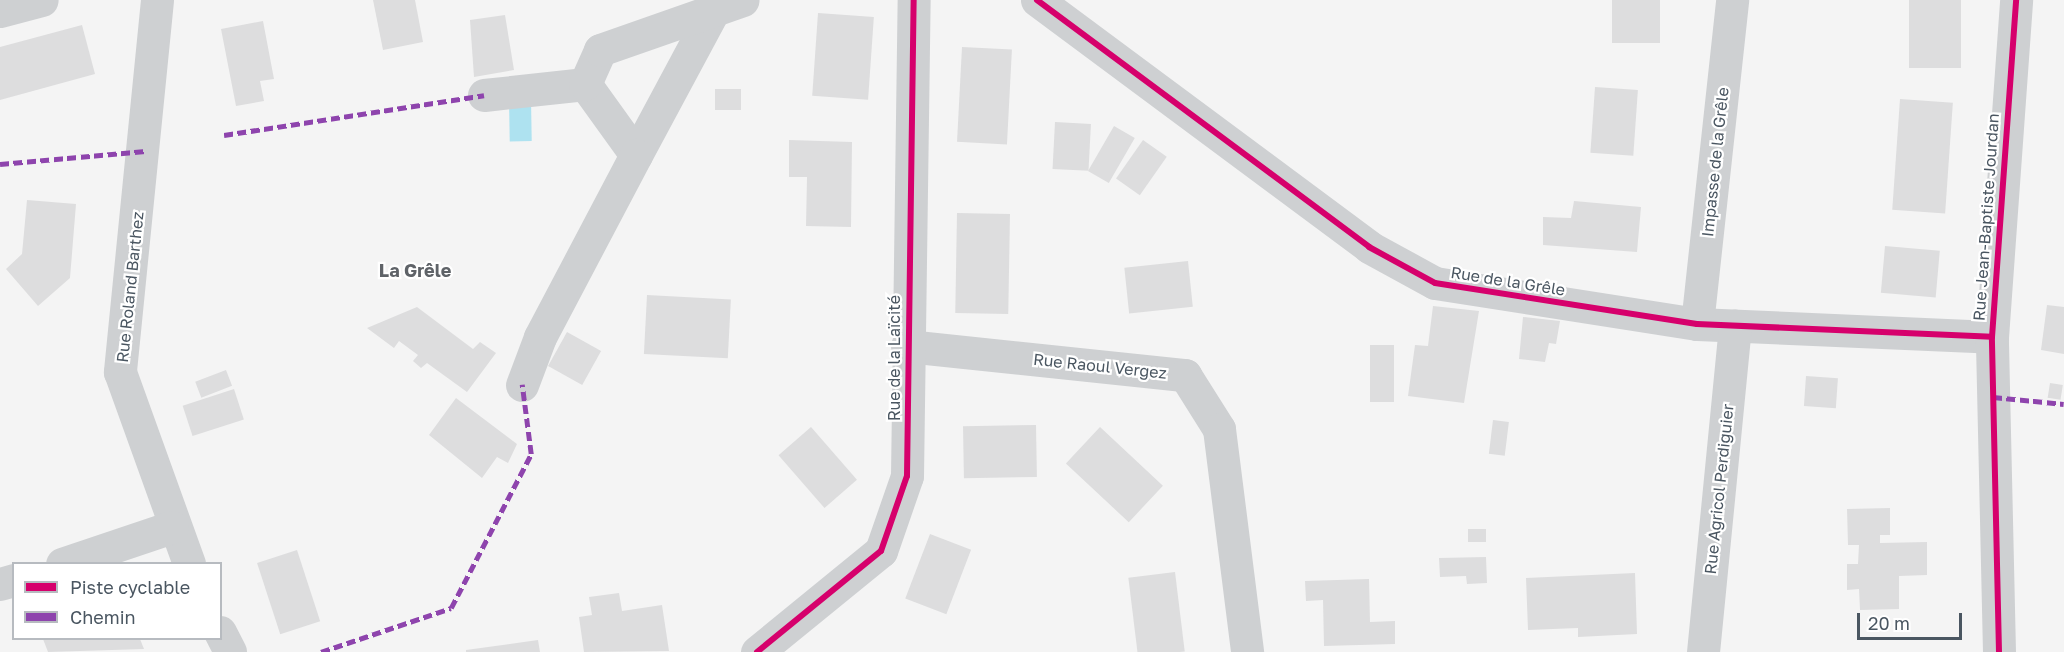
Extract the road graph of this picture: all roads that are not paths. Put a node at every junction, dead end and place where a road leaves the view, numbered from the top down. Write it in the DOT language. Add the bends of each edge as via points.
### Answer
graph roads {
  1 [pos="42,0"];
  2 [pos="157,0"];
  3 [pos="743,0"];
  4 [pos="914,0"];
  5 [pos="1036,0"];
  6 [pos="1732,0"];
  7 [pos="2016,0"];
  8 [pos="0,11"];
  9 [pos="711,15"];
  10 [pos="585,84"];
  11 [pos="484,95"];
  12 [pos="636,155"];
  13 [pos="1697,324"];
  14 [pos="1735,326"];
  15 [pos="1992,337"];
  16 [pos="907,346"];
  17 [pos="522,385"];
  18 [pos="172,526"];
  19 [pos="68,562"];
  20 [pos="188,562"];
  21 [pos="222,636"];
  22 [pos="230,652"];
  23 [pos="757,652"];
  24 [pos="1247,652"];
  25 [pos="1703,652"];
  26 [pos="1999,652"];
  1 -- 8 [label="street"];
  2 -- 18 [label="street, Rue Roland Barthez" via="120,372"];
  3 -- 9 [label="street"];
  4 -- 16 [label="street, Rue de la Laïcité"];
  5 -- 13 [label="street, Rue de la Grêle" via="1360,240 1435,283"];
  6 -- 13 [label="street, Impasse de la Grêle"];
  7 -- 15 [label="street, Rue Jean-Baptiste Jourdan"];
  9 -- 10 [label="street" via="600,50"];
  9 -- 12 [label="street"];
  10 -- 11 [label="street"];
  10 -- 12 [label="street"];
  12 -- 17 [label="street" via="540,337"];
  13 -- 14 [label="street, Rue de la Grêle"];
  14 -- 15 [label="street, Rue de la Grêle"];
  14 -- 25 [label="street, Rue Agricol Perdiguier"];
  15 -- 26 [label="street, Rue Jean-Baptiste Jourdan"];
  16 -- 23 [label="street, Rue de la Laïcité" via="907,476 881,551"];
  16 -- 24 [label="street, Rue Raoul Vergez" via="1185,375 1219,429"];
  18 -- 19 [label="street"];
  18 -- 20 [label="street, Rue Roland Barthez"];
  21 -- 22 [label="street"];
}
